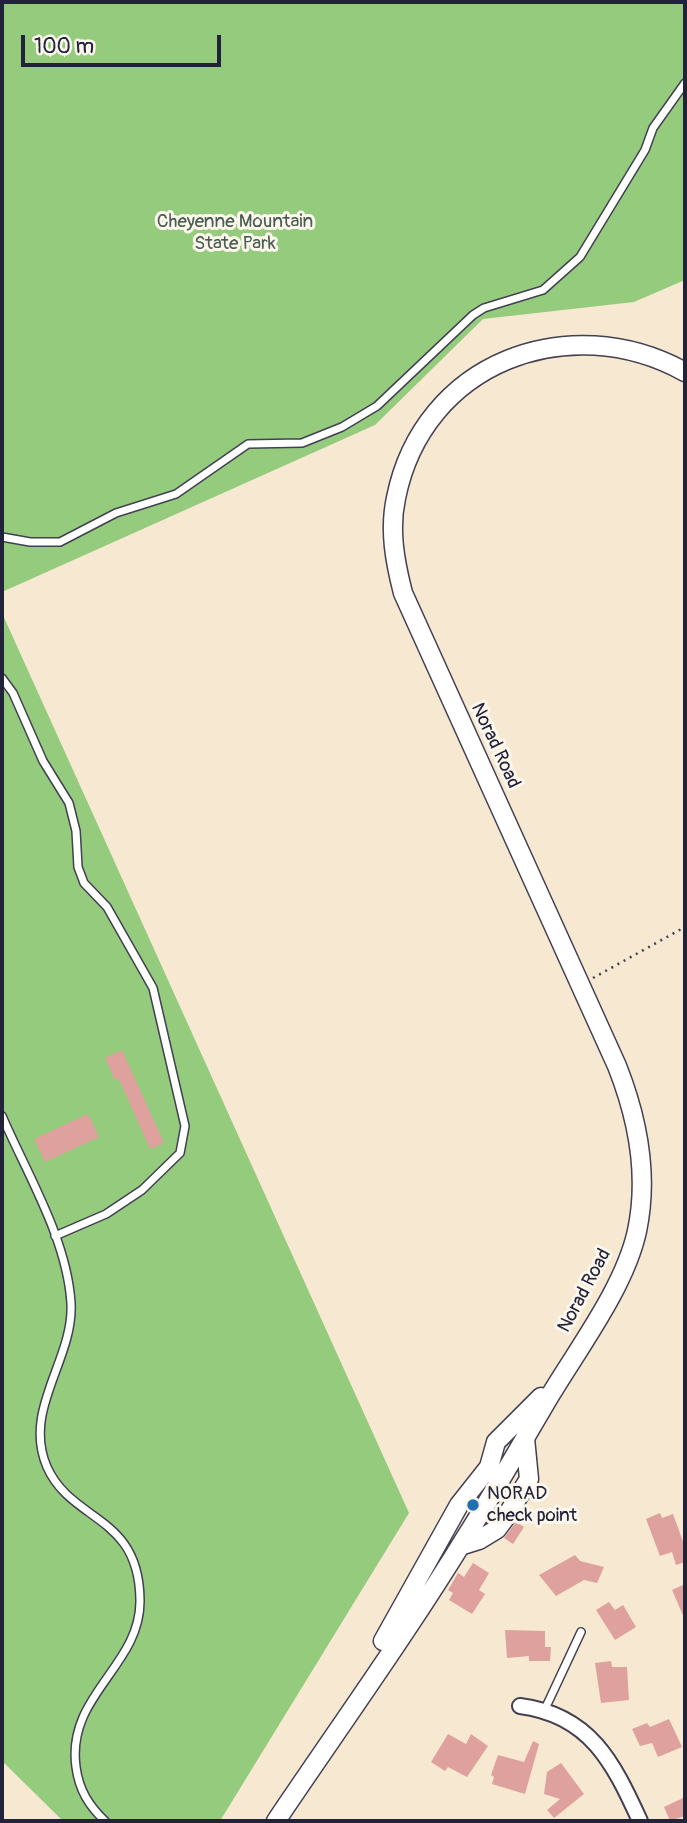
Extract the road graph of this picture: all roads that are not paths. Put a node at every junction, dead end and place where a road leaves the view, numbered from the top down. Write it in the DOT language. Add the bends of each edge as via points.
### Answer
graph roads {
  1 [pos="685,83"];
  2 [pos="685,373"];
  3 [pos="2,537"];
  4 [pos="2,678"];
  5 [pos="2,1116"];
  6 [pos="55,1236"];
  7 [pos="577,1350"];
  8 [pos="525,1437"];
  9 [pos="460,1546"];
  10 [pos="581,1632"];
  11 [pos="520,1706"];
  12 [pos="545,1709"];
  13 [pos="318,1758"];
  14 [pos="105,1821"];
  15 [pos="276,1821"];
  16 [pos="639,1821"];
  1 -- 3 [label="lane" via="653,128 645,150 590,243 564,274 543,290 473,315 363,416 302,443 248,444 176,494 116,513 60,542"];
  2 -- 7 [label="street, Norad Road" via="660,358 593,343 564,344 509,358 482,372 435,416 402,472 395,500 393,537 403,593 627,1091 642,1158 637,1232 621,1274"];
  4 -- 6 [label="lane" via="69,803 84,883 107,907 153,988 185,1126 180,1153 142,1190 106,1214"];
  5 -- 6 [label="lane"];
  6 -- 14 [label="lane" via="68,1282 69,1336 41,1411 40,1438 47,1466 60,1487 117,1534 129,1550 140,1599 139,1620 126,1649 79,1721 73,1750 77,1778 88,1803"];
  7 -- 8 [label="street, Norad Road"];
  7 -- 13 [label="street, Norad Road" via="539,1400 496,1442 489,1467 453,1514 341,1709"];
  8 -- 9 [label="street, Norad Road"];
  8 -- 9 [label="street" via="529,1479 497,1529"];
  9 -- 13 [label="street, Norad Road"];
  10 -- 12 [label="lane"];
  11 -- 12 [label="street"];
  12 -- 16 [label="street" via="578,1728 603,1750"];
  13 -- 15 [label="street, Norad Road"];
}
